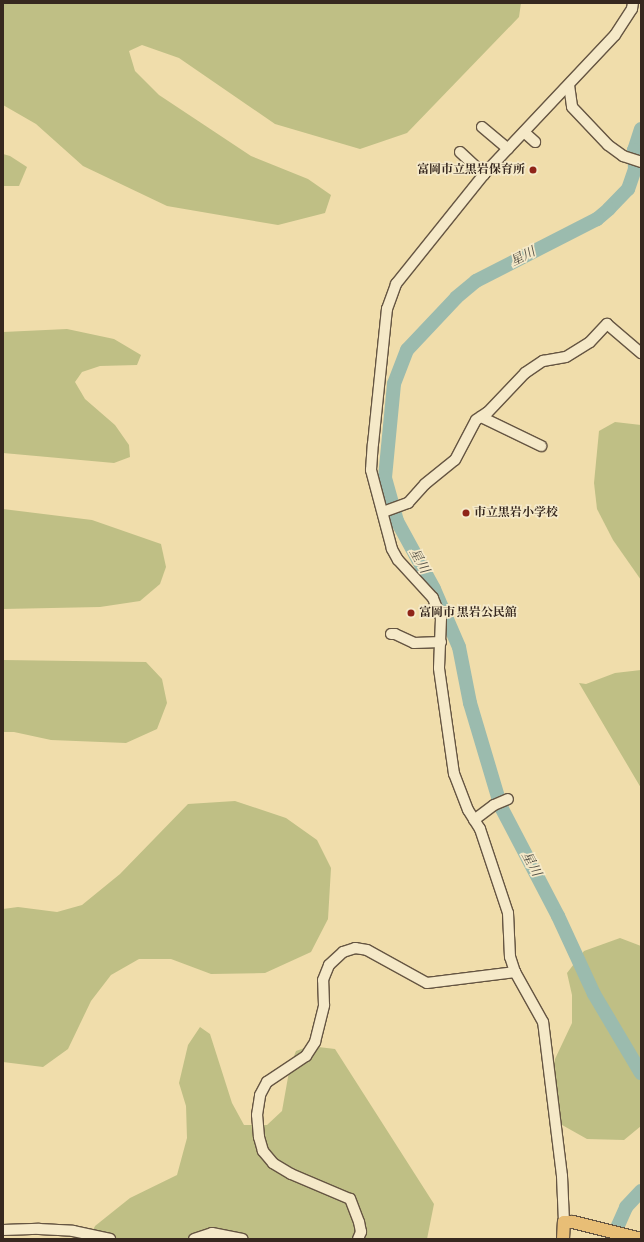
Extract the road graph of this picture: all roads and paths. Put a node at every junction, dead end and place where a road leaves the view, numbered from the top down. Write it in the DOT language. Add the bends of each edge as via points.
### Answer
graph roads {
  1 [pos="633,3"];
  2 [pos="569,85"];
  3 [pos="482,127"];
  4 [pos="524,132"];
  5 [pos="535,142"];
  6 [pos="508,149"];
  7 [pos="460,152"];
  8 [pos="641,162"];
  9 [pos="484,174"];
  10 [pos="641,353"];
  11 [pos="481,417"];
  12 [pos="541,446"];
  13 [pos="384,511"];
  14 [pos="390,634"];
  15 [pos="441,642"];
  16 [pos="508,799"];
  17 [pos="474,820"];
  18 [pos="515,972"];
  19 [pos="564,1222"];
  20 [pos="3,1230"];
  21 [pos="110,1239"];
  22 [pos="194,1239"];
  23 [pos="242,1239"];
  24 [pos="358,1239"];
  25 [pos="563,1239"];
  26 [pos="641,1239"];
  1 -- 2 [label="street" via="632,10 614,36"];
  2 -- 4 [label="street"];
  2 -- 8 [label="street" via="572,107 608,145 627,158"];
  3 -- 6 [label="street"];
  4 -- 5 [label="street"];
  4 -- 6 [label="street"];
  6 -- 9 [label="street"];
  7 -- 9 [label="street"];
  9 -- 13 [label="street" via="407,268 396,284 387,309 371,470"];
  10 -- 11 [label="street" via="607,324 590,342 566,358 543,361 525,373"];
  11 -- 12 [label="street"];
  11 -- 13 [label="street" via="476,420 455,460 424,484 408,503"];
  13 -- 15 [label="street" via="392,549 398,560 433,598 441,618"];
  14 -- 15 [label="street" via="414,643"];
  15 -- 17 [label="street" via="439,668 454,774 460,794"];
  16 -- 17 [label="street" via="494,805"];
  17 -- 18 [label="street" via="488,850 508,913 510,957"];
  18 -- 19 [label="street" via="543,1022 562,1176"];
  18 -- 24 [label="street" via="427,983 367,950 355,948 344,952 329,965 323,980 324,1005 315,1042 302,1060 267,1082 260,1095 257,1115 259,1137 263,1151 273,1162 291,1174 350,1199 359,1222 361,1232"];
  19 -- 25 [label="main road"];
  19 -- 26 [label="main road"];
  20 -- 21 [label="street" via="46,1229"];
  22 -- 23 [label="street" via="212,1232 222,1232"];
}
